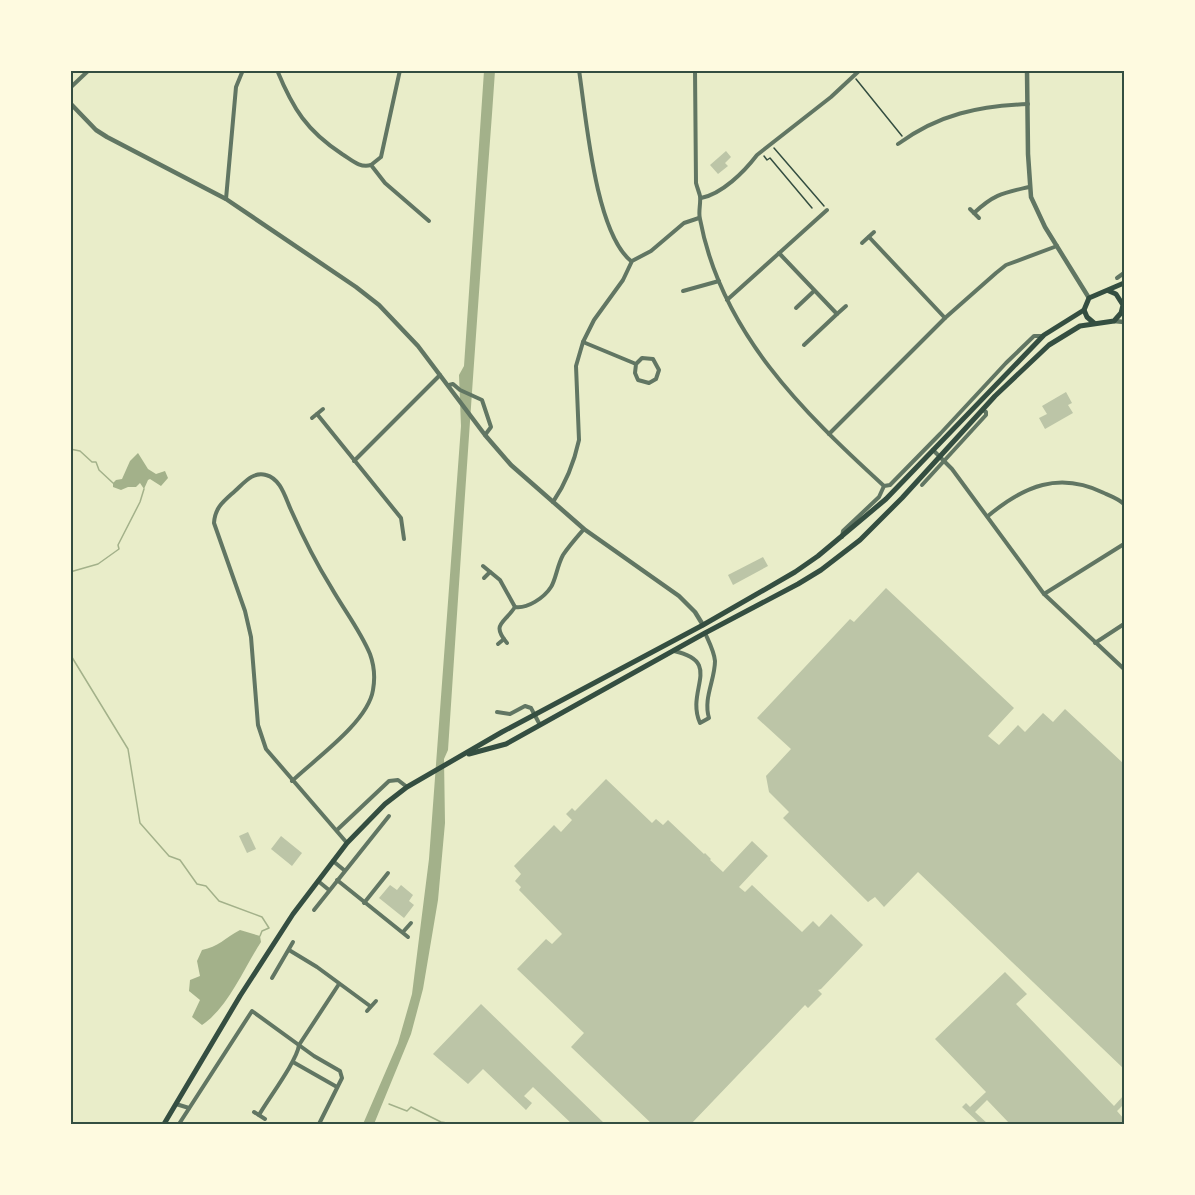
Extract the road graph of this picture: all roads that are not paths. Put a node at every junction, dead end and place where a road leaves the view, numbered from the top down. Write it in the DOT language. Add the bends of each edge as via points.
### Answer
graph roads {
  1 [pos="89,70"];
  2 [pos="243,70"];
  3 [pos="277,70"];
  4 [pos="400,70"];
  5 [pos="579,70"];
  6 [pos="695,70"];
  7 [pos="860,70"];
  8 [pos="1027,70"];
  9 [pos="70,88"];
  10 [pos="70,103"];
  11 [pos="1028,104"];
  12 [pos="898,144"];
  13 [pos="371,165"];
  14 [pos="1029,187"];
  15 [pos="700,198"];
  16 [pos="226,199"];
  17 [pos="970,209"];
  18 [pos="826,210"];
  19 [pos="974,213"];
  20 [pos="699,218"];
  21 [pos="979,218"];
  22 [pos="429,221"];
  23 [pos="874,232"];
  24 [pos="869,237"];
  25 [pos="862,243"];
  26 [pos="1057,246"];
  27 [pos="779,253"];
  28 [pos="632,261"];
  29 [pos="1125,273"];
  30 [pos="1117,278"];
  31 [pos="719,281"];
  32 [pos="1125,283"];
  33 [pos="683,291"];
  34 [pos="814,291"];
  35 [pos="1109,291"];
  36 [pos="1122,296"];
  37 [pos="1089,298"];
  38 [pos="727,300"];
  39 [pos="846,306"];
  40 [pos="796,308"];
  41 [pos="1124,309"];
  42 [pos="1084,310"];
  43 [pos="837,314"];
  44 [pos="945,318"];
  45 [pos="1113,321"];
  46 [pos="1125,322"];
  47 [pos="1095,323"];
  48 [pos="1044,335"];
  49 [pos="583,342"];
  50 [pos="804,345"];
  51 [pos="636,364"];
  52 [pos="441,375"];
  53 [pos="449,385"];
  54 [pos="323,409"];
  55 [pos="983,410"];
  56 [pos="317,414"];
  57 [pos="312,418"];
  58 [pos="828,434"];
  59 [pos="485,435"];
  60 [pos="933,450"];
  61 [pos="939,457"];
  62 [pos="353,461"];
  63 [pos="945,462"];
  64 [pos="922,485"];
  65 [pos="884,486"];
  66 [pos="553,502"];
  67 [pos="1125,504"];
  68 [pos="988,516"];
  69 [pos="584,529"];
  70 [pos="842,538"];
  71 [pos="404,540"];
  72 [pos="1125,544"];
  73 [pos="483,566"];
  74 [pos="490,572"];
  75 [pos="484,578"];
  76 [pos="1044,594"];
  77 [pos="515,607"];
  78 [pos="1125,624"];
  79 [pos="703,625"];
  80 [pos="705,633"];
  81 [pos="504,639"];
  82 [pos="507,643"];
  83 [pos="1095,643"];
  84 [pos="498,644"];
  85 [pos="674,651"];
  86 [pos="1125,669"];
  87 [pos="497,712"];
  88 [pos="535,716"];
  89 [pos="540,725"];
  90 [pos="461,756"];
  91 [pos="292,780"];
  92 [pos="407,787"];
  93 [pos="389,816"];
  94 [pos="337,830"];
  95 [pos="347,843"];
  96 [pos="333,861"];
  97 [pos="345,870"];
  98 [pos="388,873"];
  99 [pos="337,880"];
  100 [pos="318,881"];
  101 [pos="329,890"];
  102 [pos="364,903"];
  103 [pos="314,910"];
  104 [pos="411,923"];
  105 [pos="403,932"];
  106 [pos="408,937"];
  107 [pos="293,942"];
  108 [pos="289,950"];
  109 [pos="273,978"];
  110 [pos="339,984"];
  111 [pos="376,1001"];
  112 [pos="370,1006"];
  113 [pos="367,1011"];
  114 [pos="299,1045"];
  115 [pos="293,1062"];
  116 [pos="337,1087"];
  117 [pos="176,1104"];
  118 [pos="189,1108"];
  119 [pos="254,1112"];
  120 [pos="259,1115"];
  121 [pos="265,1119"];
  122 [pos="164,1125"];
  123 [pos="179,1125"];
  124 [pos="319,1125"];
  1 -- 9 [label="street"];
  2 -- 16 [label="street" via="236,87"];
  3 -- 13 [label="street" via="305,124 356,163"];
  4 -- 13 [label="street" via="381,157"];
  5 -- 28 [label="street" via="597,185 615,238"];
  6 -- 15 [label="street" via="696,183"];
  7 -- 15 [label="street" via="717,192"];
  8 -- 11 [label="street"];
  10 -- 16 [label="street" via="107,137"];
  11 -- 12 [label="street" via="971,109"];
  11 -- 14 [label="street"];
  13 -- 22 [label="street" via="385,183"];
  14 -- 19 [label="street" via="996,195"];
  14 -- 26 [label="street" via="1036,210"];
  15 -- 20 [label="street"];
  16 -- 52 [label="street" via="378,305"];
  17 -- 19 [label="street"];
  18 -- 27 [label="street"];
  19 -- 21 [label="street"];
  20 -- 28 [label="street" via="684,223 651,251"];
  20 -- 31 [label="street"];
  23 -- 24 [label="street"];
  24 -- 25 [label="street"];
  24 -- 44 [label="street"];
  26 -- 37 [label="street"];
  26 -- 44 [label="street" via="1006,265"];
  27 -- 34 [label="street"];
  27 -- 38 [label="street"];
  28 -- 49 [label="street"];
  29 -- 30 [label="street"];
  31 -- 33 [label="street"];
  31 -- 38 [label="street"];
  32 -- 35 [label="main road"];
  34 -- 40 [label="street"];
  34 -- 43 [label="street"];
  35 -- 36 [label="main road"];
  35 -- 37 [label="main road"];
  36 -- 41 [label="main road"];
  37 -- 42 [label="main road"];
  38 -- 58 [label="street" via="771,370"];
  39 -- 43 [label="street"];
  41 -- 45 [label="main road"];
  42 -- 47 [label="main road"];
  42 -- 48 [label="main road"];
  43 -- 50 [label="street"];
  44 -- 58 [label="street"];
  45 -- 46 [label="street"];
  45 -- 47 [label="main road"];
  47 -- 55 [label="main road" via="1080,326 1049,345"];
  48 -- 60 [label="main road"];
  48 -- 65 [label="street" via="1034,336 890,485"];
  49 -- 51 [label="street"];
  49 -- 66 [label="street" via="575,375 579,440 569,475"];
  51 -- 51 [label="street" via="642,358 653,359 659,370 656,379 650,383 638,380"];
  52 -- 53 [label="street"];
  52 -- 62 [label="street"];
  53 -- 59 [label="street"];
  53 -- 59 [label="street" via="480,399 491,427"];
  54 -- 56 [label="street"];
  55 -- 61 [label="main road"];
  55 -- 63 [label="street" via="986,415"];
  56 -- 57 [label="street"];
  56 -- 62 [label="street"];
  58 -- 65 [label="street"];
  59 -- 66 [label="street" via="511,465"];
  60 -- 61 [label="street"];
  60 -- 70 [label="main road"];
  61 -- 63 [label="street"];
  61 -- 80 [label="main road" via="860,540 821,570"];
  62 -- 71 [label="street" via="401,518"];
  63 -- 64 [label="street"];
  63 -- 68 [label="street"];
  65 -- 70 [label="street" via="879,497 843,531"];
  66 -- 69 [label="street"];
  67 -- 68 [label="street" via="1092,487 1053,482 1018,494"];
  68 -- 76 [label="street"];
  69 -- 77 [label="street" via="556,568 550,588 529,606"];
  69 -- 79 [label="street" via="679,596"];
  70 -- 79 [label="main road" via="795,572"];
  72 -- 76 [label="street"];
  73 -- 74 [label="street"];
  74 -- 75 [label="street"];
  74 -- 77 [label="street" via="500,580"];
  76 -- 83 [label="street"];
  77 -- 81 [label="street" via="498,628"];
  78 -- 83 [label="street"];
  79 -- 80 [label="main road"];
  79 -- 88 [label="main road"];
  80 -- 85 [label="main road"];
  80 -- 85 [label="street" via="715,660 708,695 709,718 700,723 695,703 701,671 698,661 690,654"];
  81 -- 82 [label="street"];
  81 -- 84 [label="street"];
  83 -- 86 [label="street"];
  85 -- 89 [label="main road"];
  87 -- 88 [label="street" via="510,714 525,706"];
  88 -- 89 [label="street"];
  88 -- 90 [label="main road"];
  89 -- 90 [label="main road" via="506,744"];
  90 -- 92 [label="main road"];
  91 -- 91 [label="street" via="359,720 373,691 373,670 362,637 311,551 283,490 276,480 259,474 218,507 214,523 251,637 261,738"];
  91 -- 94 [label="street"];
  92 -- 94 [label="street" via="398,780 390,780"];
  92 -- 95 [label="main road"];
  93 -- 97 [label="street"];
  94 -- 95 [label="street"];
  95 -- 96 [label="main road"];
  96 -- 97 [label="street"];
  96 -- 100 [label="main road"];
  97 -- 99 [label="street"];
  98 -- 102 [label="street"];
  99 -- 101 [label="street"];
  99 -- 102 [label="street"];
  100 -- 101 [label="street"];
  100 -- 117 [label="main road" via="270,949"];
  101 -- 103 [label="street"];
  102 -- 105 [label="street"];
  104 -- 105 [label="street"];
  105 -- 106 [label="street"];
  107 -- 108 [label="street"];
  108 -- 109 [label="street"];
  108 -- 110 [label="street"];
  110 -- 112 [label="street"];
  110 -- 114 [label="street"];
  111 -- 112 [label="street"];
  112 -- 113 [label="street"];
  114 -- 115 [label="street"];
  114 -- 116 [label="street" via="340,1071 342,1078"];
  114 -- 118 [label="street" via="252,1011"];
  115 -- 116 [label="street"];
  115 -- 120 [label="street"];
  116 -- 124 [label="street"];
  117 -- 118 [label="street"];
  117 -- 122 [label="main road"];
  118 -- 123 [label="street"];
  119 -- 120 [label="street"];
  120 -- 121 [label="street"];
}
